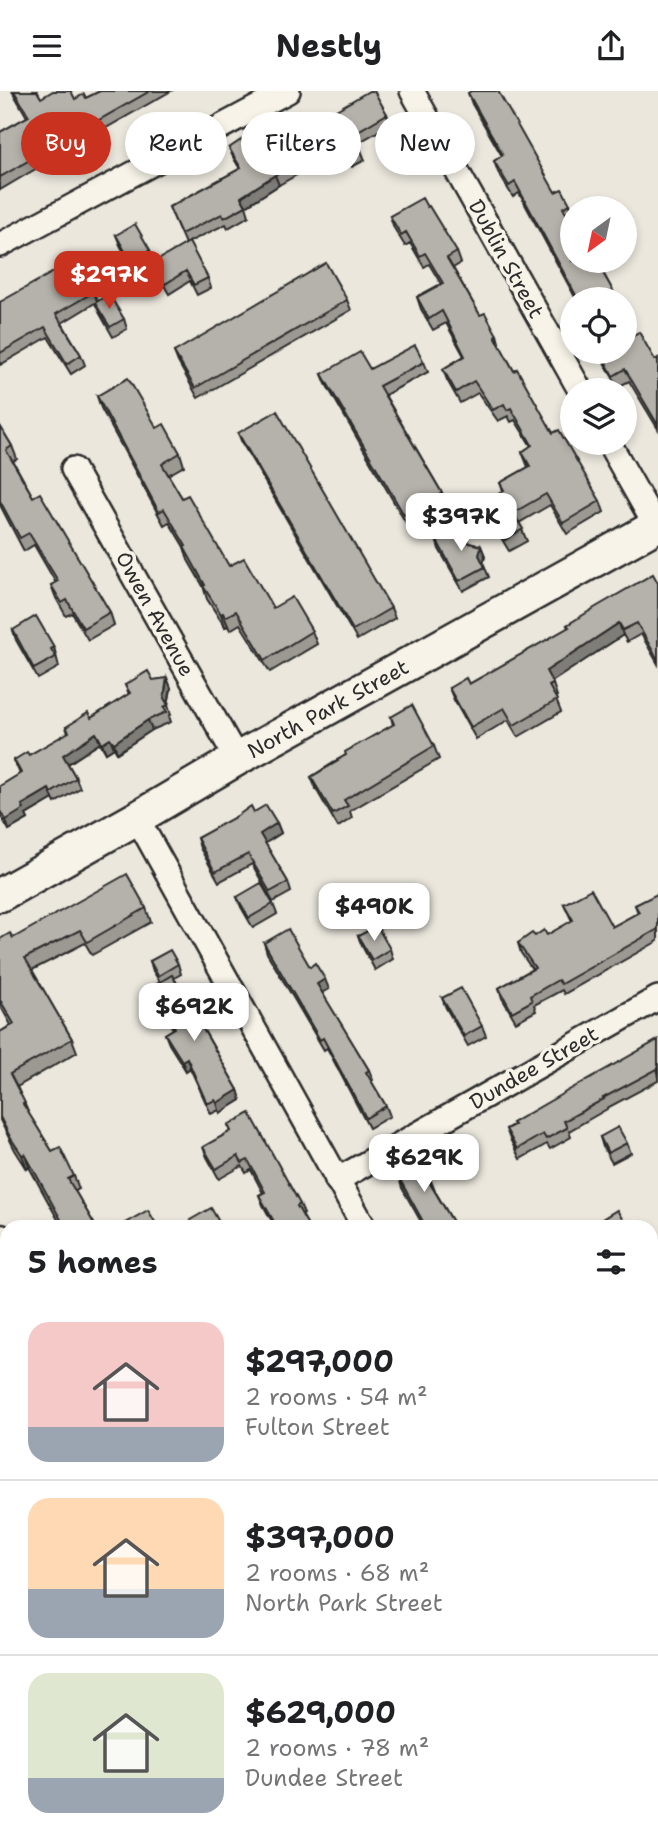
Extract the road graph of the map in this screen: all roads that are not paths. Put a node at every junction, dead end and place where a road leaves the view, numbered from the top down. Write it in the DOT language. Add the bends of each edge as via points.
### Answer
graph roads {
  1 [pos="288,91"];
  2 [pos="412,91"];
  3 [pos="0,245"];
  4 [pos="573,378"];
  5 [pos="616,455"];
  6 [pos="73,468"];
  7 [pos="657,527"];
  8 [pos="237,759"];
  9 [pos="137,818"];
  10 [pos="0,895"];
  11 [pos="658,998"];
  12 [pos="337,1180"];
  13 [pos="360,1220"];
  1 -- 3 [label="street"];
  2 -- 4 [label="street, Dublin Street"];
  5 -- 7 [label="street"];
  6 -- 8 [label="street, Owen Avenue"];
  7 -- 8 [label="street, North Park Street"];
  8 -- 9 [label="street, North Park Street"];
  9 -- 10 [label="street, North Park Street"];
  9 -- 12 [label="street"];
  11 -- 12 [label="street, Dundee Street"];
  12 -- 13 [label="street"];
}
